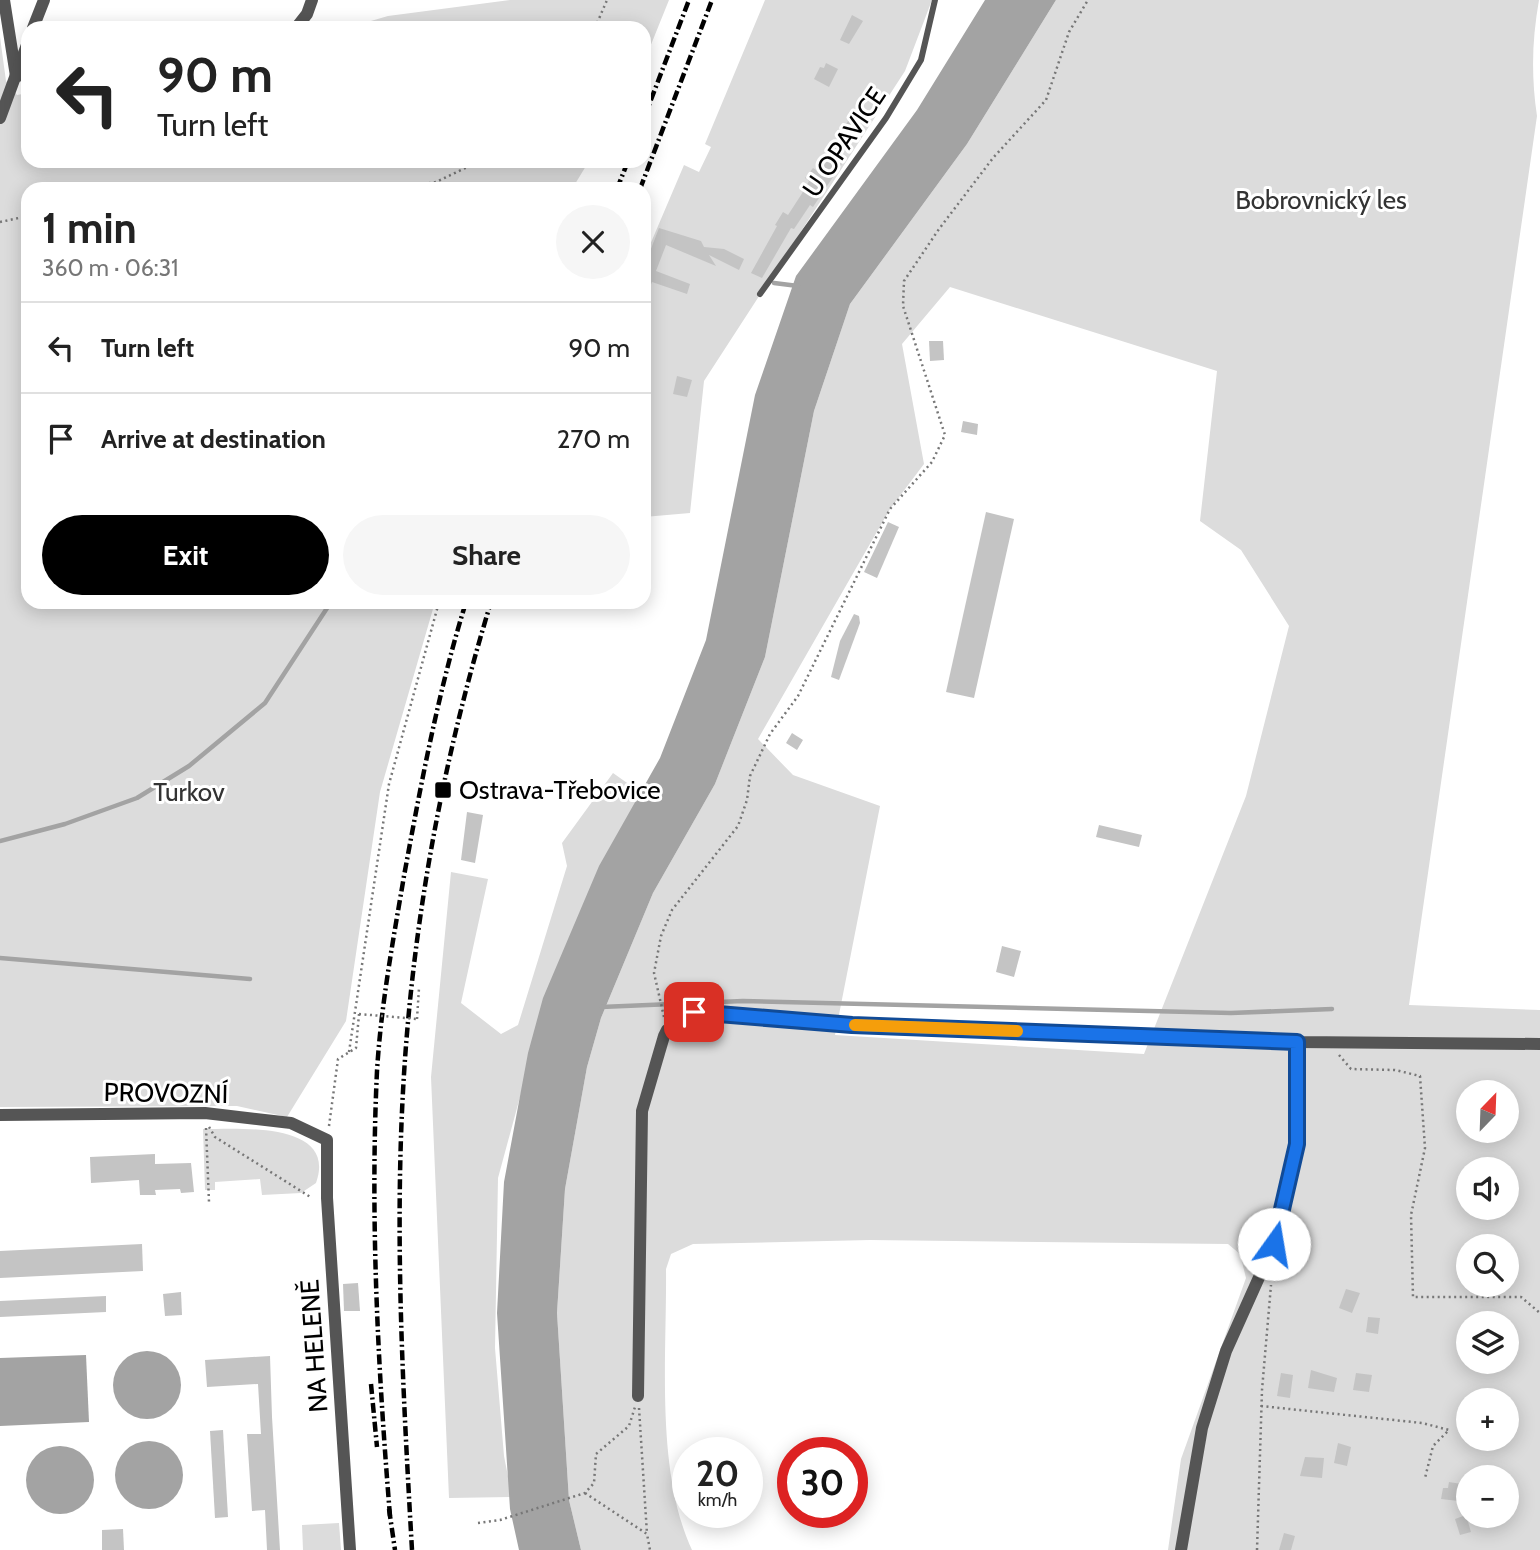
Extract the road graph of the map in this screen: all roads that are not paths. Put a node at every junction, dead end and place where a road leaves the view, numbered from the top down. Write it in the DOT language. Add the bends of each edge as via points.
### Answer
graph roads {
  1 [pos="4,0"];
  2 [pos="44,0"];
  3 [pos="312,0"];
  4 [pos="935,0"];
  5 [pos="36,21"];
  6 [pos="302,21"];
  7 [pos="21,71"];
  8 [pos="21,77"];
  9 [pos="0,118"];
  10 [pos="760,294"];
  11 [pos="1297,1042"];
  12 [pos="1540,1044"];
  13 [pos="0,1115"];
  14 [pos="327,1140"];
  15 [pos="638,1396"];
  16 [pos="350,1550"];
  17 [pos="1181,1550"];
  1 -- 7 [label="street"];
  2 -- 5 [label="street"];
  3 -- 6 [label="street"];
  4 -- 10 [label="lane, U OPAVICE" via="921,60 886,118"];
  8 -- 9 [label="street"];
  11 -- 12 [label="street"];
  11 -- 15 [label="street" via="852,1025 694,1012 667,1030 642,1111"];
  11 -- 17 [label="street" via="1297,1144 1274,1244 1226,1350 1202,1428"];
  13 -- 14 [label="street, PROVOZNÍ" via="205,1113 291,1123"];
  14 -- 16 [label="street, NA HELENĚ"];
}
